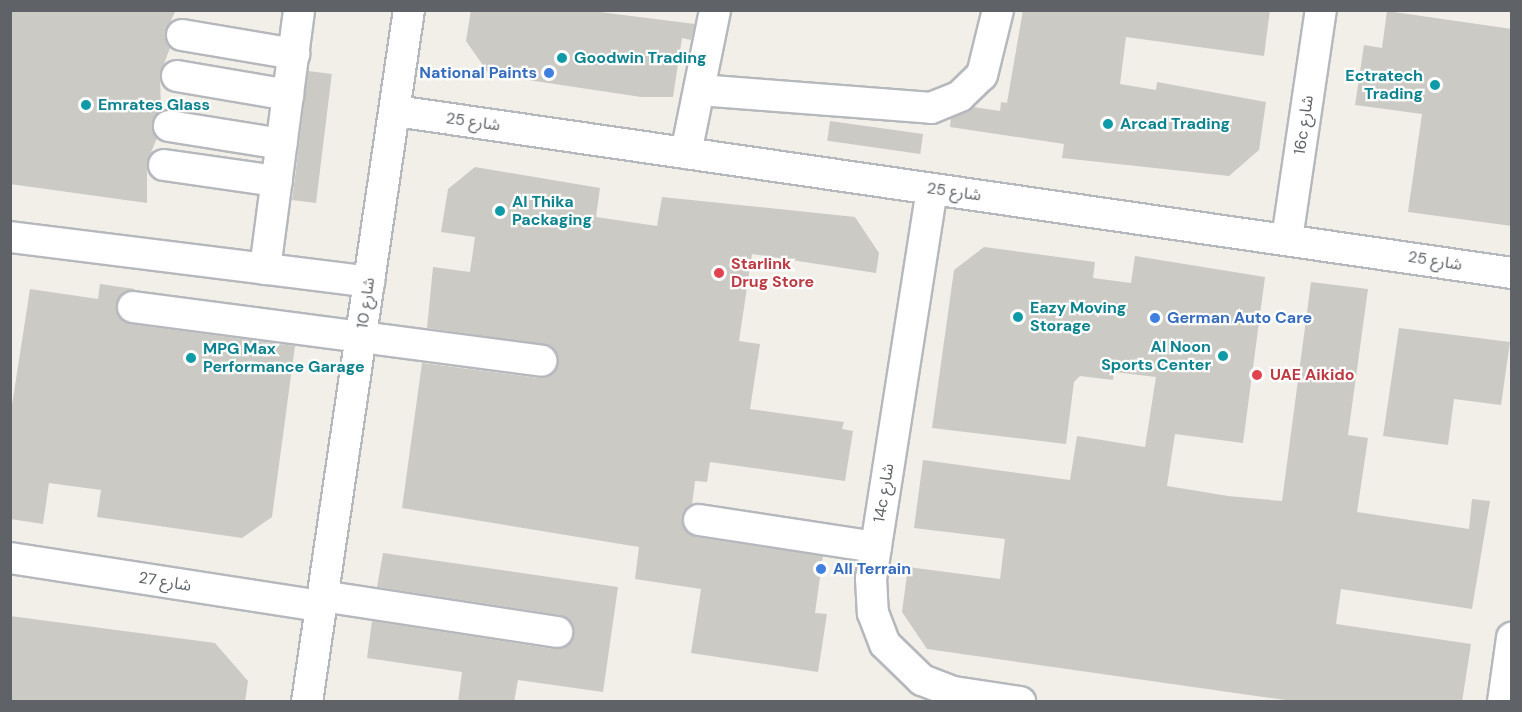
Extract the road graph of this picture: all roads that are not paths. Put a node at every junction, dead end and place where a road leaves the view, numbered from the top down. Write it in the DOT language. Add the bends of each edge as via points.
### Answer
graph roads {
  1 [pos="299,10"];
  2 [pos="409,10"];
  3 [pos="715,10"];
  4 [pos="998,10"];
  5 [pos="1321,10"];
  6 [pos="182,35"];
  7 [pos="294,54"];
  8 [pos="177,76"];
  9 [pos="699,90"];
  10 [pos="288,95"];
  11 [pos="396,111"];
  12 [pos="169,126"];
  13 [pos="282,144"];
  14 [pos="686,153"];
  15 [pos="164,165"];
  16 [pos="277,181"];
  17 [pos="932,189"];
  18 [pos="10,237"];
  19 [pos="1287,239"];
  20 [pos="265,269"];
  21 [pos="1512,273"];
  22 [pos="369,282"];
  23 [pos="133,307"];
  24 [pos="361,334"];
  25 [pos="541,361"];
  26 [pos="699,520"];
  27 [pos="876,547"];
  28 [pos="10,558"];
  29 [pos="321,601"];
  30 [pos="557,632"];
  31 [pos="1512,638"];
  32 [pos="936,694"];
  33 [pos="307,702"];
  34 [pos="1020,702"];
  35 [pos="1503,702"];
  1 -- 7 [label="street"];
  2 -- 11 [label="street, شارع 10"];
  3 -- 9 [label="street"];
  4 -- 9 [label="street" via="982,75 960,96 938,106 900,108"];
  5 -- 19 [label="street, 16c شارع"];
  6 -- 7 [label="street"];
  7 -- 10 [label="street"];
  8 -- 10 [label="street"];
  9 -- 14 [label="street"];
  10 -- 13 [label="street"];
  11 -- 14 [label="street, شارع 25"];
  11 -- 22 [label="street, شارع 10"];
  12 -- 13 [label="street"];
  13 -- 16 [label="street"];
  14 -- 17 [label="street, شارع 25"];
  15 -- 16 [label="street"];
  16 -- 20 [label="street"];
  17 -- 19 [label="street, شارع 25"];
  17 -- 27 [label="street, 14c شارع"];
  18 -- 20 [label="street"];
  19 -- 21 [label="street, شارع 25"];
  20 -- 22 [label="street"];
  22 -- 24 [label="street, شارع 10"];
  23 -- 24 [label="street"];
  24 -- 25 [label="street"];
  24 -- 29 [label="street, شارع 10"];
  26 -- 27 [label="street"];
  27 -- 32 [label="street, 14c شارع" via="870,596 878,629 907,670"];
  28 -- 29 [label="street, شارع 27"];
  29 -- 30 [label="street, شارع 27"];
  29 -- 33 [label="street, شارع 10"];
  31 -- 35 [label="street"];
  32 -- 34 [label="street, 14c شارع"];
}
